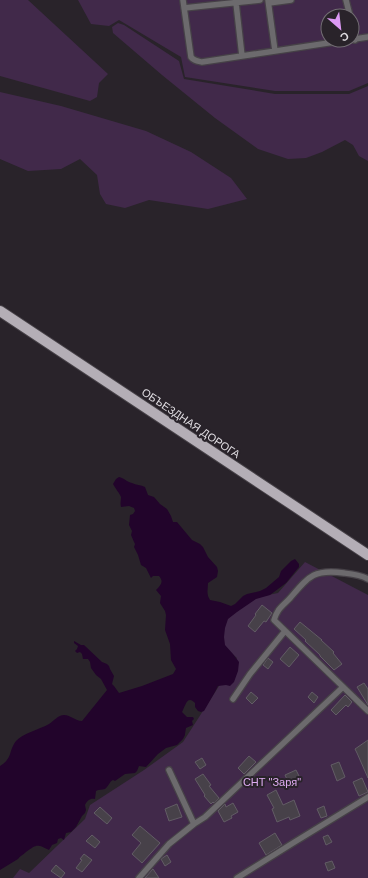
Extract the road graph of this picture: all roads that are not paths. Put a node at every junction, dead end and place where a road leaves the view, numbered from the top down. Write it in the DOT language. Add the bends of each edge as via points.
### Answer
graph roads {
  1 [pos="183,0"];
  2 [pos="260,0"];
  3 [pos="291,0"];
  4 [pos="269,2"];
  5 [pos="236,3"];
  6 [pos="184,8"];
  7 [pos="320,45"];
  8 [pos="275,51"];
  9 [pos="242,56"];
  10 [pos="0,311"];
  11 [pos="368,556"];
  12 [pos="368,580"];
  13 [pos="285,631"];
  14 [pos="343,687"];
  15 [pos="233,699"];
  16 [pos="368,710"];
  17 [pos="169,770"];
  18 [pos="368,797"];
  19 [pos="194,824"];
  20 [pos="139,878"];
  21 [pos="238,878"];
  1 -- 6 [label="lane"];
  2 -- 5 [label="lane"];
  3 -- 4 [label="lane"];
  4 -- 8 [label="lane"];
  5 -- 6 [label="lane"];
  5 -- 9 [label="lane"];
  6 -- 9 [label="lane" via="193,60 202,62"];
  7 -- 8 [label="lane"];
  8 -- 9 [label="lane"];
  10 -- 11 [label="main road, ОБЪЕЗДНАЯ ДОРОГА"];
  12 -- 13 [label="lane" via="364,577 333,572 318,573 309,577 278,610 274,620"];
  13 -- 14 [label="lane"];
  13 -- 15 [label="lane"];
  14 -- 16 [label="lane"];
  14 -- 19 [label="lane" via="205,817"];
  17 -- 19 [label="lane"];
  18 -- 21 [label="lane"];
  19 -- 20 [label="lane" via="168,844"];
}
